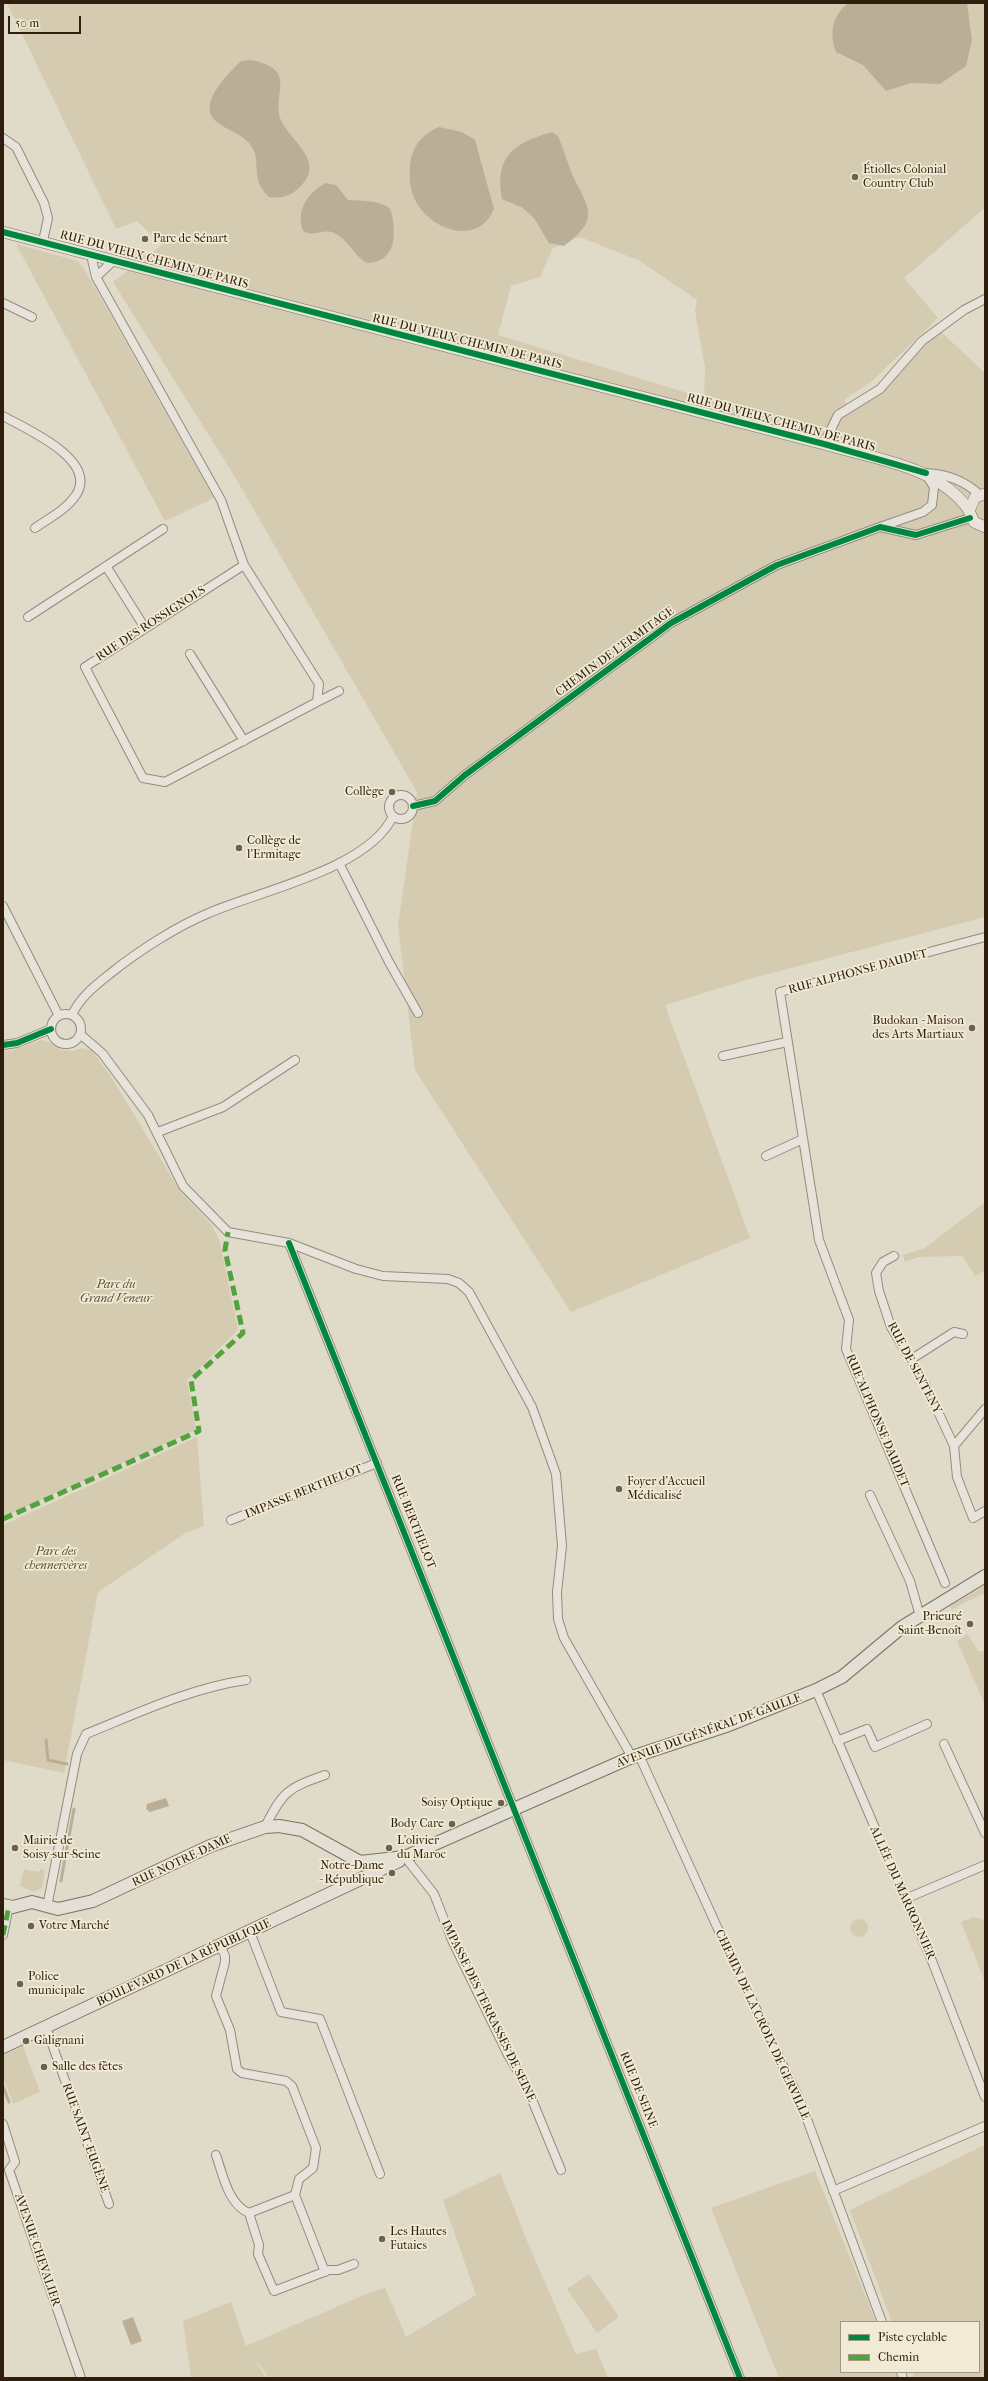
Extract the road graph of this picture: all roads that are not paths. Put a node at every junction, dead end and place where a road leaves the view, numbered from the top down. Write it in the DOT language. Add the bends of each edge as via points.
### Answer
graph roads {
  1 [pos="3,138"];
  2 [pos="3,232"];
  3 [pos="42,241"];
  4 [pos="91,255"];
  5 [pos="112,262"];
  6 [pos="96,277"];
  7 [pos="985,299"];
  8 [pos="3,303"];
  9 [pos="32,317"];
  10 [pos="3,416"];
  11 [pos="824,444"];
  12 [pos="926,473"];
  13 [pos="982,494"];
  14 [pos="970,514"];
  15 [pos="880,527"];
  16 [pos="985,527"];
  17 [pos="35,528"];
  18 [pos="163,529"];
  19 [pos="244,565"];
  20 [pos="106,566"];
  21 [pos="28,617"];
  22 [pos="145,628"];
  23 [pos="190,654"];
  24 [pos="339,691"];
  25 [pos="317,702"];
  26 [pos="244,741"];
  27 [pos="413,806"];
  28 [pos="393,816"];
  29 [pos="339,863"];
  30 [pos="3,906"];
  31 [pos="985,937"];
  32 [pos="418,1013"];
  33 [pos="72,1015"];
  34 [pos="59,1016"];
  35 [pos="51,1029"];
  36 [pos="80,1034"];
  37 [pos="787,1042"];
  38 [pos="3,1045"];
  39 [pos="723,1056"];
  40 [pos="295,1060"];
  41 [pos="158,1132"];
  42 [pos="803,1139"];
  43 [pos="766,1156"];
  44 [pos="290,1243"];
  45 [pos="894,1256"];
  46 [pos="963,1334"];
  47 [pos="910,1360"];
  48 [pos="985,1409"];
  49 [pos="954,1446"];
  50 [pos="377,1463"];
  51 [pos="870,1495"];
  52 [pos="985,1511"];
  53 [pos="231,1520"];
  54 [pos="985,1577"];
  55 [pos="945,1583"];
  56 [pos="920,1616"];
  57 [pos="246,1680"];
  58 [pos="816,1690"];
  59 [pos="927,1724"];
  60 [pos="837,1741"];
  61 [pos="944,1744"];
  62 [pos="636,1756"];
  63 [pos="325,1775"];
  64 [pos="516,1810"];
  65 [pos="265,1827"];
  66 [pos="985,1833"];
  67 [pos="405,1857"];
  68 [pos="360,1862"];
  69 [pos="985,1865"];
  70 [pos="365,1878"];
  71 [pos="905,1899"];
  72 [pos="6,1905"];
  73 [pos="47,1907"];
  74 [pos="250,1932"];
  75 [pos="3,1935"];
  76 [pos="220,1945"];
  77 [pos="46,2027"];
  78 [pos="3,2047"];
  79 [pos="985,2097"];
  80 [pos="3,2124"];
  81 [pos="985,2126"];
  82 [pos="216,2155"];
  83 [pos="561,2170"];
  84 [pos="6,2172"];
  85 [pos="380,2174"];
  86 [pos="834,2191"];
  87 [pos="295,2195"];
  88 [pos="109,2204"];
  89 [pos="249,2213"];
  90 [pos="354,2264"];
  91 [pos="325,2272"];
  92 [pos="882,2321"];
  93 [pos="81,2378"];
  94 [pos="740,2378"];
  1 -- 3 [label="street" via="16,147 44,203 48,218"];
  2 -- 3 [label="street, RUE DU VIEUX CHEMIN DE PARIS"];
  3 -- 4 [label="street, RUE DU VIEUX CHEMIN DE PARIS"];
  4 -- 5 [label="street, RUE DU VIEUX CHEMIN DE PARIS"];
  4 -- 6 [label="street"];
  5 -- 6 [label="street"];
  5 -- 11 [label="street, RUE DU VIEUX CHEMIN DE PARIS"];
  6 -- 19 [label="street" via="220,500"];
  7 -- 11 [label="street" via="964,310 922,341 880,390 838,415"];
  8 -- 9 [label="street"];
  10 -- 17 [label="street" via="68,455 77,468 80,483 76,495 66,507"];
  11 -- 12 [label="street, RUE DU VIEUX CHEMIN DE PARIS"];
  12 -- 13 [label="street" via="940,474 957,480"];
  12 -- 14 [label="street, RUE DU VIEUX CHEMIN DE PARIS" via="959,496"];
  12 -- 15 [label="street, CHEMIN DE L'ERMITAGE" via="934,487 932,505 923,512"];
  13 -- 14 [label="street" via="971,501"];
  14 -- 15 [label="street" via="916,535"];
  14 -- 16 [label="street" via="976,524"];
  15 -- 27 [label="street, CHEMIN DE L'ERMITAGE" via="777,565 671,623 435,801"];
  18 -- 20 [label="street"];
  19 -- 22 [label="street, RUE DES ROSSIGNOLS"];
  19 -- 25 [label="street" via="319,684"];
  20 -- 21 [label="street"];
  20 -- 22 [label="street"];
  22 -- 26 [label="street, RUE DES ROSSIGNOLS" via="86,667 143,778 164,782"];
  23 -- 26 [label="street"];
  24 -- 25 [label="street, RUE DES ROSSIGNOLS"];
  25 -- 26 [label="street, RUE DES ROSSIGNOLS"];
  27 -- 28 [label="street" via="412,813 405,819"];
  27 -- 28 [label="street" via="408,797 396,796 389,806"];
  28 -- 29 [label="street" via="380,836"];
  29 -- 32 [label="street"];
  29 -- 33 [label="street" via="297,882 206,913 134,954 83,998"];
  30 -- 34 [label="street"];
  31 -- 37 [label="street, RUE ALPHONSE DAUDET" via="780,992"];
  33 -- 34 [label="street"];
  33 -- 36 [label="street" via="79,1022"];
  34 -- 35 [label="street"];
  35 -- 36 [label="street" via="52,1036 61,1043 72,1042"];
  35 -- 38 [label="street" via="17,1043"];
  36 -- 41 [label="street, CHEMIN DE LA CROIX DE GERVILLE" via="102,1053"];
  37 -- 39 [label="street"];
  37 -- 42 [label="street, RUE ALPHONSE DAUDET"];
  40 -- 41 [label="street" via="222,1106"];
  41 -- 44 [label="street, CHEMIN DE LA CROIX DE GERVILLE" via="183,1186 228,1232"];
  42 -- 43 [label="street"];
  42 -- 55 [label="street, RUE ALPHONSE DAUDET" via="819,1240 849,1320 846,1349"];
  44 -- 50 [label="street, RUE BERTHELOT"];
  44 -- 62 [label="street, CHEMIN DE LA CROIX DE GERVILLE" via="370,1273 392,1277 448,1279 460,1283 469,1292 532,1407 556,1474 562,1546 557,1592 558,1619 564,1638"];
  45 -- 47 [label="street, RUE DE SENTENY" via="883,1262 876,1273 891,1328"];
  46 -- 47 [label="street" via="954,1332"];
  47 -- 49 [label="street, RUE DE SENTENY" via="926,1386"];
  48 -- 49 [label="street"];
  49 -- 52 [label="street, RUE DE SENTENY" via="957,1477 973,1518"];
  50 -- 53 [label="street, IMPASSE BERTHELOT"];
  50 -- 64 [label="street, RUE BERTHELOT"];
  51 -- 56 [label="street" via="910,1581"];
  54 -- 56 [label="main road, AVENUE DU GÉNÉRAL DE GAULLE"];
  56 -- 58 [label="main road, AVENUE DU GÉNÉRAL DE GAULLE" via="902,1627 842,1677"];
  57 -- 73 [label="street" via="160,1704 86,1734 78,1746"];
  58 -- 60 [label="street, ALLÉE DU MARRONNIER"];
  58 -- 62 [label="main road, AVENUE DU GÉNÉRAL DE GAULLE"];
  59 -- 60 [label="street" via="875,1747 867,1729"];
  60 -- 71 [label="street, ALLÉE DU MARRONNIER"];
  61 -- 66 [label="street"];
  62 -- 64 [label="main road, AVENUE DU GÉNÉRAL DE GAULLE"];
  62 -- 86 [label="street, CHEMIN DE LA CROIX DE GERVILLE" via="801,2103"];
  63 -- 65 [label="street" via="296,1785 288,1791 276,1806"];
  64 -- 67 [label="main road, AVENUE DU GÉNÉRAL DE GAULLE"];
  64 -- 94 [label="street, RUE DE SEINE"];
  65 -- 68 [label="main road, RUE NOTRE-DAME" via="279,1826 302,1830"];
  65 -- 73 [label="main road, RUE NOTRE-DAME" via="210,1846 93,1901 58,1909"];
  67 -- 68 [label="main road"];
  67 -- 70 [label="main road, BOULEVARD DE LA RÉPUBLIQUE"];
  67 -- 83 [label="street, IMPASSE DES TERRASSES DE SEINE" via="434,1894 452,1940 508,2055 526,2085"];
  68 -- 70 [label="main road"];
  69 -- 71 [label="street"];
  70 -- 74 [label="main road, BOULEVARD DE LA RÉPUBLIQUE"];
  71 -- 79 [label="street, ALLÉE DU MARRONNIER"];
  72 -- 73 [label="main road, RUE NOTRE-DAME" via="32,1902"];
  72 -- 75 [label="street"];
  74 -- 76 [label="main road, BOULEVARD DE LA RÉPUBLIQUE"];
  74 -- 85 [label="street" via="281,2012 320,2020"];
  76 -- 77 [label="main road, BOULEVARD DE LA RÉPUBLIQUE"];
  76 -- 87 [label="street" via="225,1962 216,1996 230,2030 237,2069 242,2073 286,2081 292,2086 316,2148 313,2168 300,2179"];
  77 -- 78 [label="main road, BOULEVARD DE LA RÉPUBLIQUE"];
  77 -- 88 [label="street, RUE SAINT-EUGÈNE"];
  80 -- 84 [label="street, AVENUE CHEVALIER" via="15,2162"];
  81 -- 86 [label="street"];
  82 -- 89 [label="street" via="234,2202 241,2210"];
  84 -- 93 [label="street, AVENUE CHEVALIER"];
  86 -- 92 [label="street, CHEMIN DE LA CROIX DE GERVILLE"];
  87 -- 89 [label="street"];
  87 -- 91 [label="street"];
  89 -- 91 [label="street" via="258,2254 274,2291"];
  90 -- 91 [label="street"];
}
